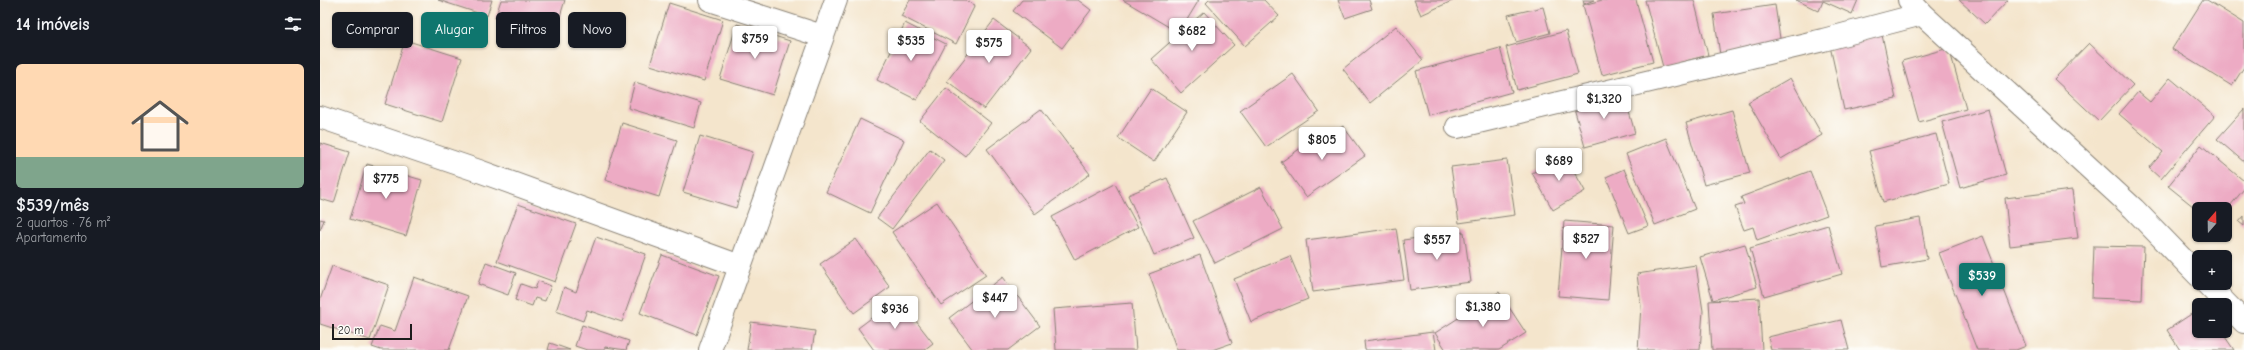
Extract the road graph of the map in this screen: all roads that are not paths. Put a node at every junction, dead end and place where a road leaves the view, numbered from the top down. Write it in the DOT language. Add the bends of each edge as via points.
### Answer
graph roads {
  1 [pos="710,0"];
  2 [pos="836,0"];
  3 [pos="1916,7"];
  4 [pos="822,36"];
  5 [pos="320,117"];
  6 [pos="1457,127"];
  7 [pos="740,266"];
  8 [pos="2192,269"];
  9 [pos="2213,290"];
  10 [pos="2244,322"];
  11 [pos="710,350"];
  1 -- 4 [label="street"];
  2 -- 4 [label="street"];
  3 -- 6 [label="street" via="1823,40"];
  3 -- 8 [label="street" via="2134,209"];
  4 -- 7 [label="street"];
  5 -- 7 [label="street" via="479,171"];
  7 -- 11 [label="street"];
  9 -- 10 [label="street"];
}
